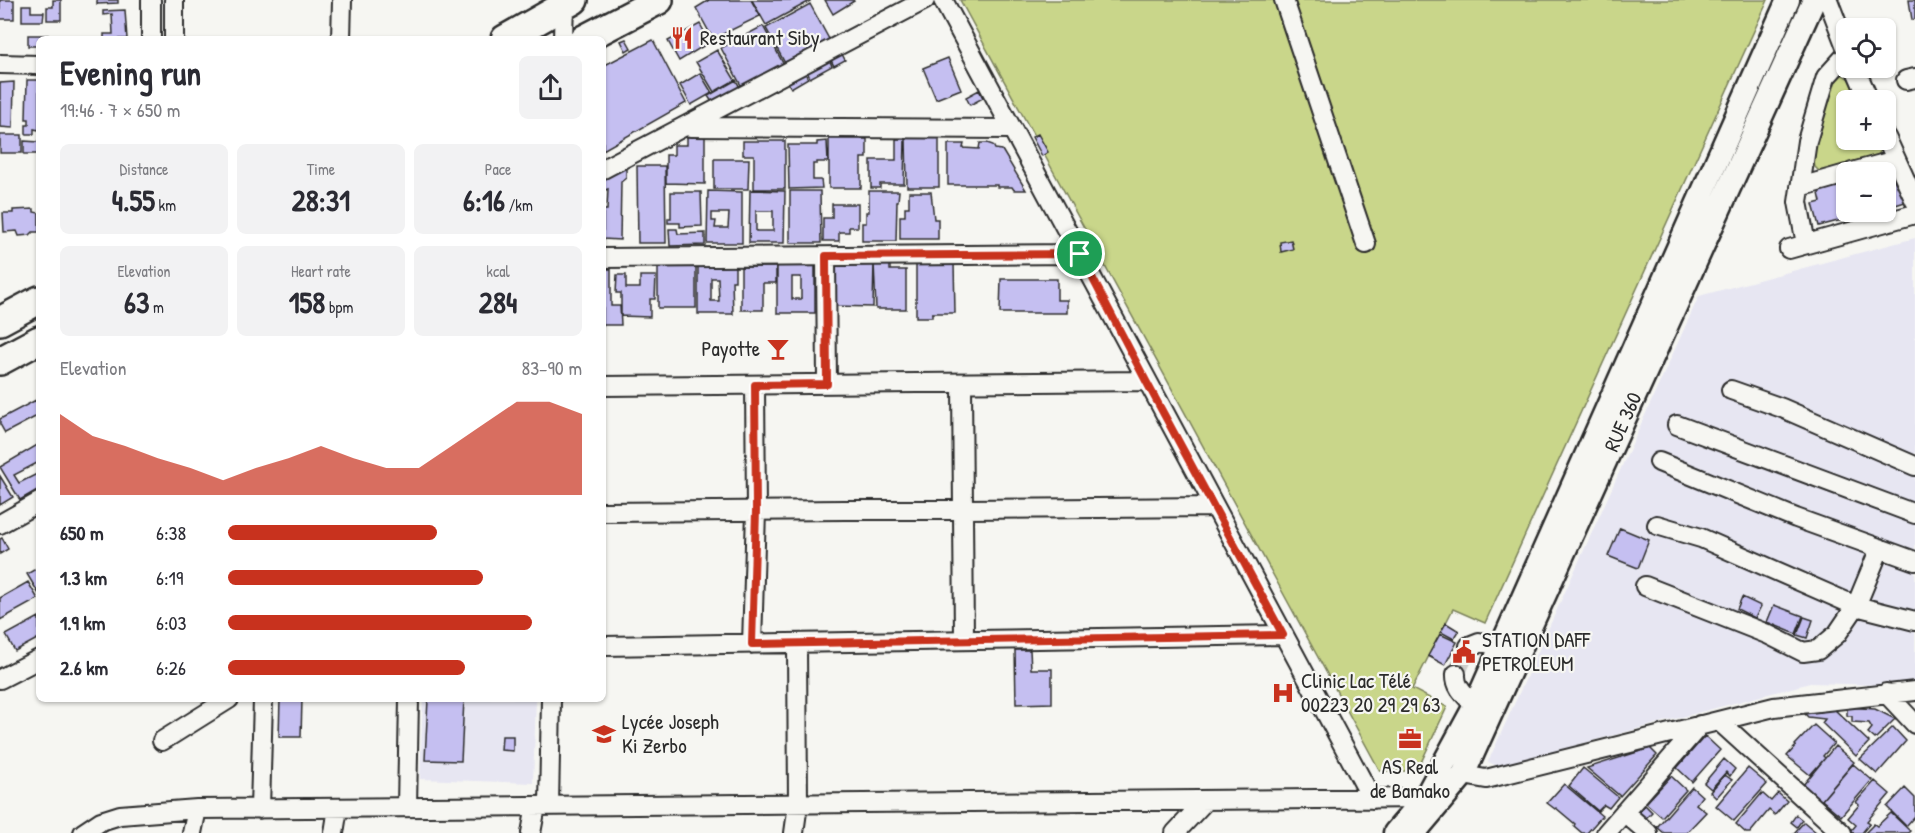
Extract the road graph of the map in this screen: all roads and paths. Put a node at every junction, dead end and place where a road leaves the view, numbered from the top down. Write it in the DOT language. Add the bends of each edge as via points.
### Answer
graph roads {
  1 [pos="151,0"];
  2 [pos="174,0"];
  3 [pos="342,0"];
  4 [pos="659,0"];
  5 [pos="926,0"];
  6 [pos="943,0"];
  7 [pos="1284,0"];
  8 [pos="1788,0"];
  9 [pos="1814,0"];
  10 [pos="1828,0"];
  11 [pos="568,2"];
  12 [pos="1836,21"];
  13 [pos="151,36"];
  14 [pos="174,36"];
  15 [pos="341,36"];
  16 [pos="510,36"];
  17 [pos="563,36"];
  18 [pos="590,36"];
  19 [pos="0,64"];
  20 [pos="36,64"];
  21 [pos="1836,66"];
  22 [pos="686,127"];
  23 [pos="1012,129"];
  24 [pos="1892,150"];
  25 [pos="1896,160"];
  26 [pos="1889,162"];
  27 [pos="606,167"];
  28 [pos="1836,177"];
  29 [pos="1800,187"];
  30 [pos="1915,201"];
  31 [pos="1915,214"];
  32 [pos="1366,244"];
  33 [pos="1080,254"];
  34 [pos="826,256"];
  35 [pos="606,258"];
  36 [pos="36,302"];
  37 [pos="0,321"];
  38 [pos="36,342"];
  39 [pos="0,361"];
  40 [pos="1146,381"];
  41 [pos="962,383"];
  42 [pos="827,384"];
  43 [pos="755,385"];
  44 [pos="606,386"];
  45 [pos="1731,390"];
  46 [pos="1677,425"];
  47 [pos="1659,462"];
  48 [pos="1915,466"];
  49 [pos="36,504"];
  50 [pos="1214,507"];
  51 [pos="963,509"];
  52 [pos="756,511"];
  53 [pos="606,512"];
  54 [pos="1915,514"];
  55 [pos="0,524"];
  56 [pos="1657,525"];
  57 [pos="1880,548"];
  58 [pos="1915,561"];
  59 [pos="1645,586"];
  60 [pos="1856,606"];
  61 [pos="1915,621"];
  62 [pos="1283,635"];
  63 [pos="964,640"];
  64 [pos="797,643"];
  65 [pos="752,644"];
  66 [pos="606,646"];
  67 [pos="1469,646"];
  68 [pos="1502,646"];
  69 [pos="36,661"];
  70 [pos="1456,674"];
  71 [pos="0,679"];
  72 [pos="1915,691"];
  73 [pos="1886,693"];
  74 [pos="224,702"];
  75 [pos="263,702"];
  76 [pos="409,702"];
  77 [pos="551,702"];
  78 [pos="1475,706"];
  79 [pos="1719,720"];
  80 [pos="1915,724"];
  81 [pos="1700,725"];
  82 [pos="162,741"];
  83 [pos="1462,775"];
  84 [pos="1372,799"];
  85 [pos="1206,800"];
  86 [pos="1431,802"];
  87 [pos="798,804"];
  88 [pos="542,806"];
  89 [pos="407,807"];
  90 [pos="338,808"];
  91 [pos="197,809"];
  92 [pos="260,809"];
  93 [pos="1624,812"];
  94 [pos="83,833"];
  95 [pos="192,833"];
  96 [pos="334,833"];
  97 [pos="531,833"];
  98 [pos="794,833"];
  99 [pos="1175,833"];
  100 [pos="1395,833"];
  101 [pos="1414,833"];
  102 [pos="1606,833"];
  103 [pos="1648,833"];
  104 [pos="1842,833"];
  1 -- 13 [label="street"];
  2 -- 14 [label="street"];
  3 -- 15 [label="street"];
  4 -- 18 [label="highway"];
  5 -- 22 [label="street"];
  6 -- 23 [label="street"];
  7 -- 32 [label="street"];
  8 -- 68 [label="main road, RUE 360"];
  9 -- 83 [label="main road, RUE 360"];
  10 -- 12 [label="street"];
  11 -- 16 [label="highway"];
  11 -- 17 [label="street"];
  19 -- 20 [label="street"];
  21 -- 29 [label="street" via="1826,77 1807,141"];
  22 -- 23 [label="street"];
  22 -- 27 [label="street"];
  23 -- 33 [label="street"];
  24 -- 25 [label="street"];
  25 -- 26 [label="street"];
  25 -- 30 [label="street"];
  28 -- 29 [label="street"];
  29 -- 31 [label="street" via="1798,247"];
  33 -- 34 [label="street"];
  33 -- 40 [label="street"];
  34 -- 35 [label="street"];
  34 -- 42 [label="street"];
  36 -- 37 [label="highway"];
  38 -- 39 [label="highway"];
  40 -- 41 [label="street"];
  40 -- 50 [label="street"];
  41 -- 42 [label="street"];
  41 -- 51 [label="street"];
  42 -- 43 [label="street"];
  43 -- 44 [label="street"];
  43 -- 52 [label="street"];
  45 -- 48 [label="street"];
  46 -- 54 [label="street"];
  47 -- 57 [label="street"];
  49 -- 55 [label="street"];
  50 -- 51 [label="street"];
  50 -- 62 [label="street"];
  51 -- 52 [label="street"];
  51 -- 63 [label="street"];
  52 -- 53 [label="street"];
  52 -- 65 [label="street"];
  56 -- 60 [label="street" via="1701,538"];
  57 -- 58 [label="street"];
  57 -- 60 [label="street"];
  59 -- 60 [label="street" via="1803,652 1818,650 1837,634"];
  60 -- 61 [label="street"];
  62 -- 63 [label="street"];
  62 -- 84 [label="street"];
  63 -- 64 [label="street"];
  64 -- 65 [label="street"];
  64 -- 87 [label="street"];
  65 -- 66 [label="street"];
  67 -- 68 [label="street" via="1479,642"];
  68 -- 78 [label="main road, RUE 360"];
  69 -- 71 [label="street"];
  70 -- 78 [label="street" via="1458,687"];
  72 -- 73 [label="street"];
  73 -- 79 [label="street" via="1774,707"];
  73 -- 80 [label="street"];
  74 -- 82 [label="street"];
  75 -- 92 [label="street"];
  76 -- 89 [label="street"];
  77 -- 88 [label="street"];
  78 -- 86 [label="main road, RUE 360"];
  79 -- 81 [label="street"];
  79 -- 104 [label="street"];
  81 -- 83 [label="street" via="1486,779"];
  81 -- 93 [label="street"];
  83 -- 86 [label="main road, RUE 360"];
  84 -- 85 [label="street"];
  84 -- 86 [label="street"];
  85 -- 87 [label="street"];
  85 -- 99 [label="street"];
  86 -- 100 [label="main road, RUE 360"];
  86 -- 101 [label="main road, RUE 360"];
  87 -- 88 [label="street"];
  87 -- 98 [label="street"];
  88 -- 89 [label="street"];
  88 -- 97 [label="street"];
  89 -- 90 [label="street"];
  90 -- 92 [label="street"];
  90 -- 96 [label="street"];
  91 -- 92 [label="street"];
  91 -- 94 [label="street" via="120,815 100,821"];
  91 -- 95 [label="street"];
  93 -- 102 [label="street"];
  93 -- 103 [label="street"];
}
